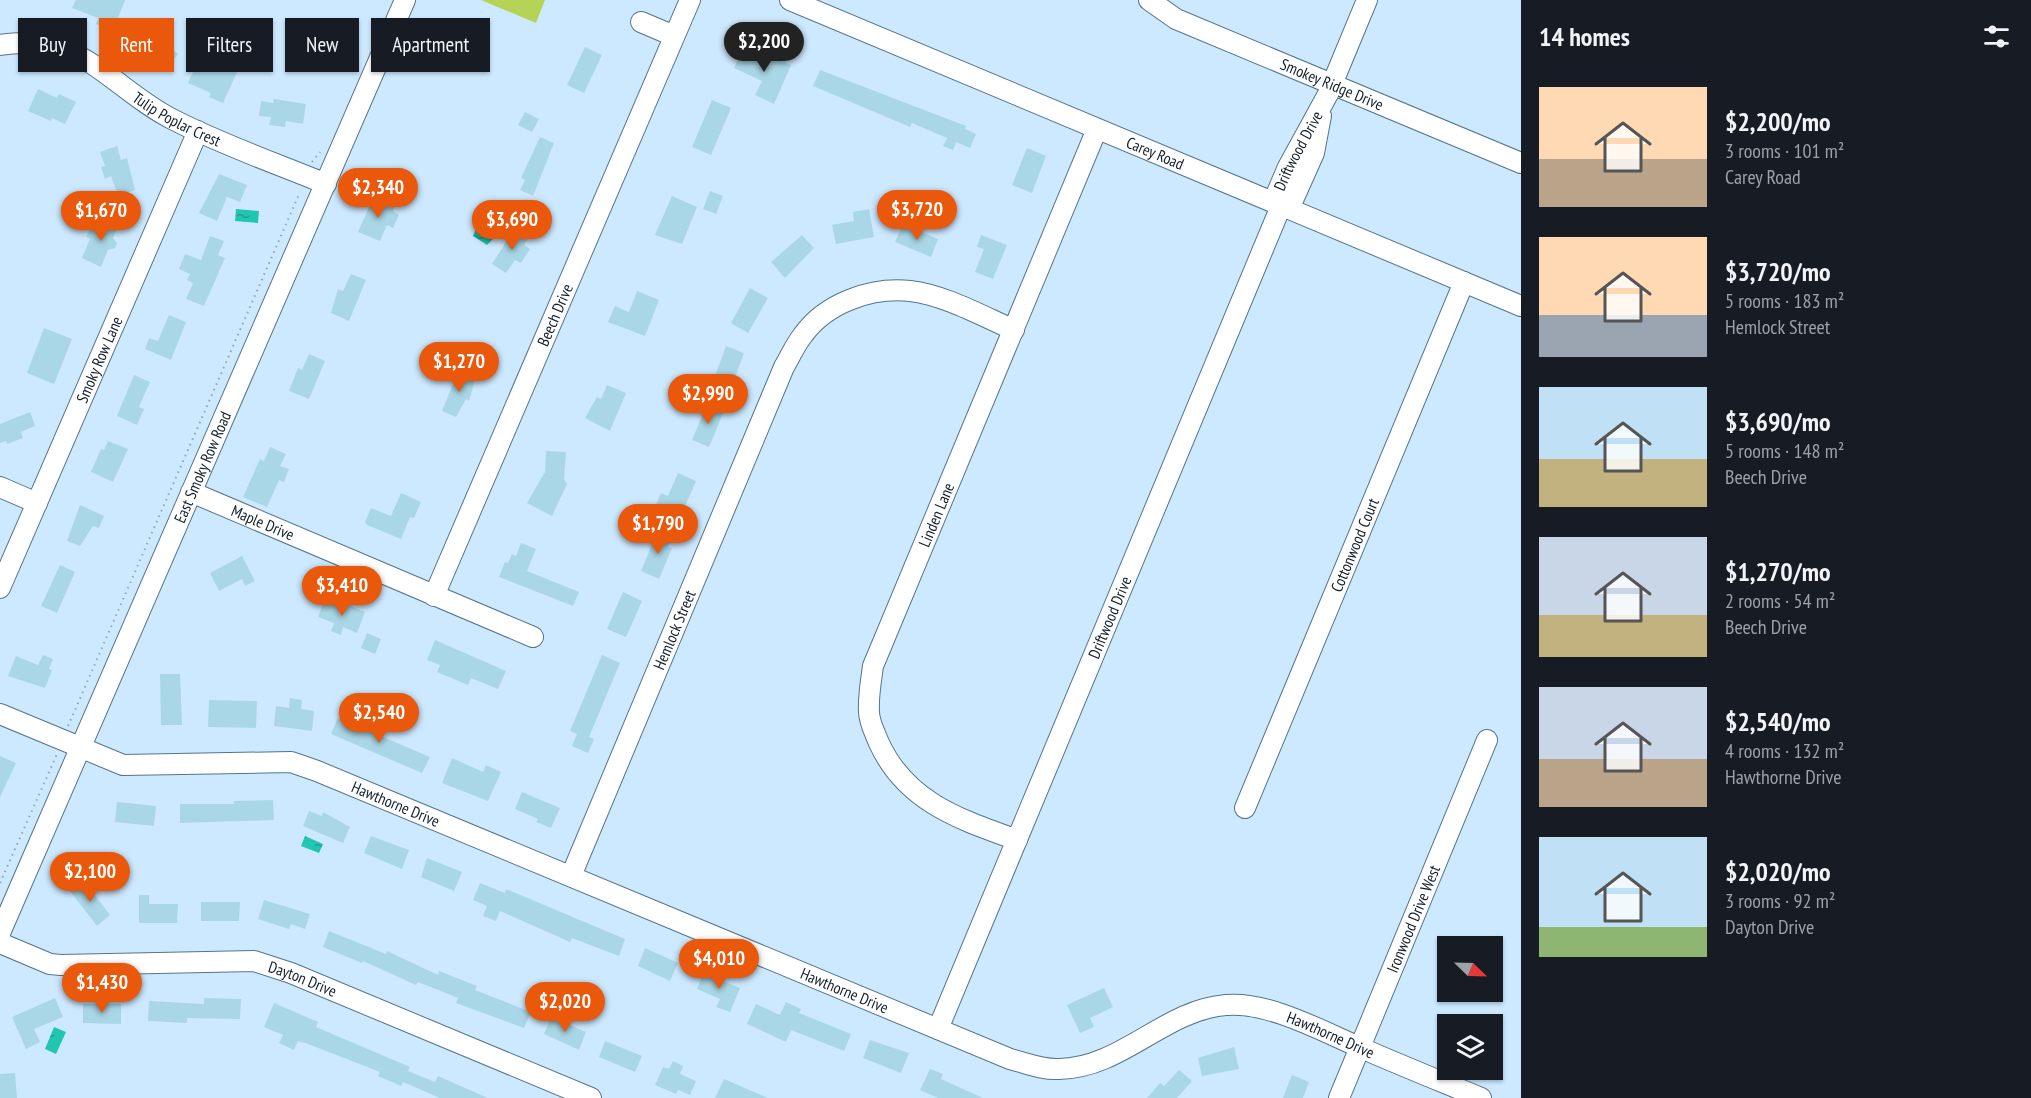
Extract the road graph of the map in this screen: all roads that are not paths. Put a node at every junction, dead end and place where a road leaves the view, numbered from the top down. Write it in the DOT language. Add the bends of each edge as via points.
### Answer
graph roads {
  1 [pos="405,0"];
  2 [pos="690,0"];
  3 [pos="790,0"];
  4 [pos="1149,0"];
  5 [pos="1367,0"];
  6 [pos="641,22"];
  7 [pos="674,36"];
  8 [pos="0,45"];
  9 [pos="1333,84"];
  10 [pos="1097,129"];
  11 [pos="198,131"];
  12 [pos="1521,163"];
  13 [pos="326,184"];
  14 [pos="1281,206"];
  15 [pos="1464,282"];
  16 [pos="1521,306"];
  17 [pos="1014,330"];
  18 [pos="0,487"];
  19 [pos="191,492"];
  20 [pos="37,503"];
  21 [pos="0,588"];
  22 [pos="434,596"];
  23 [pos="532,637"];
  24 [pos="0,714"];
  25 [pos="1487,740"];
  26 [pos="71,744"];
  27 [pos="1245,808"];
  28 [pos="1017,840"];
  29 [pos="571,876"];
  30 [pos="0,933"];
  31 [pos="0,943"];
  32 [pos="938,1029"];
  33 [pos="1359,1047"];
  34 [pos="591,1098"];
  35 [pos="1339,1098"];
  36 [pos="1481,1098"];
  1 -- 13 [label="street, East Smoky Row Road"];
  2 -- 7 [label="street, Beech Drive"];
  3 -- 10 [label="street, Carey Road"];
  4 -- 9 [label="street, Smokey Ridge Drive" via="1176,19"];
  5 -- 9 [label="street, Driftwood Drive"];
  6 -- 7 [label="street"];
  7 -- 22 [label="street, Beech Drive"];
  8 -- 11 [label="street, Tulip Poplar Crest" via="29,43 84,57 156,110"];
  9 -- 12 [label="street, Smokey Ridge Drive"];
  9 -- 14 [label="street, Driftwood Drive" via="1323,102 1314,153"];
  10 -- 14 [label="street, Carey Road"];
  10 -- 17 [label="street, Linden Lane"];
  11 -- 13 [label="street, Tulip Poplar Crest"];
  11 -- 20 [label="street, Smoky Row Lane"];
  13 -- 19 [label="street, East Smoky Row Road"];
  14 -- 15 [label="street, Carey Road"];
  14 -- 28 [label="street, Driftwood Drive"];
  15 -- 16 [label="street, Carey Road"];
  15 -- 27 [label="street, Cottonwood Court"];
  17 -- 28 [label="street, Linden Lane" via="873,666 869,714 885,756 916,794"];
  17 -- 29 [label="street, Hemlock Street" via="910,291 875,292 846,301 822,315 803,334 784,367"];
  18 -- 20 [label="street"];
  19 -- 22 [label="street, Maple Drive"];
  19 -- 26 [label="street, East Smoky Row Road"];
  20 -- 21 [label="street, Smoky Row Lane"];
  22 -- 23 [label="street, Maple Drive"];
  24 -- 26 [label="street, Hawthorne Drive"];
  25 -- 33 [label="street, Ironwood Drive West"];
  26 -- 29 [label="street, Hawthorne Drive" via="123,765 291,762"];
  26 -- 30 [label="street, East Smoky Row Road"];
  28 -- 32 [label="street, Driftwood Drive"];
  29 -- 32 [label="street, Hawthorne Drive"];
  31 -- 34 [label="street, Dayton Drive" via="61,965 254,961"];
  32 -- 33 [label="street, Hawthorne Drive" via="1010,1059 1058,1070 1105,1059 1189,1012 1230,1004 1274,1012"];
  33 -- 35 [label="street, Ironwood Drive West"];
  33 -- 36 [label="street, Hawthorne Drive"];
}
